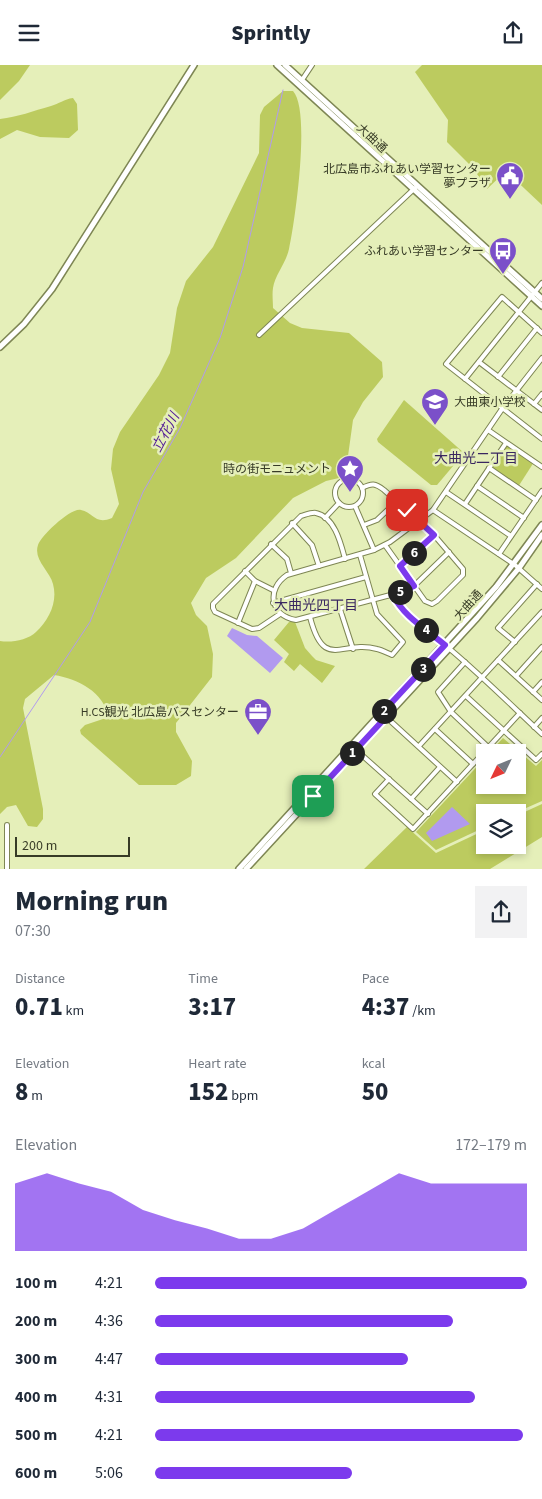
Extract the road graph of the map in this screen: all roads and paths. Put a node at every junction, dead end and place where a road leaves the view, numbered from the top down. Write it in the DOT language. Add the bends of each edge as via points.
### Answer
graph roads {
  1 [pos="194,65"];
  2 [pos="278,65"];
  3 [pos="312,65"];
  4 [pos="287,66"];
  5 [pos="302,80"];
  6 [pos="415,188"];
  7 [pos="542,283"];
  8 [pos="532,293"];
  9 [pos="542,299"];
  10 [pos="542,306"];
  11 [pos="518,311"];
  12 [pos="536,328"];
  13 [pos="542,333"];
  14 [pos="258,335"];
  15 [pos="0,347"];
  16 [pos="542,358"];
  17 [pos="479,362"];
  18 [pos="498,377"];
  19 [pos="465,379"];
  20 [pos="516,391"];
  21 [pos="542,394"];
  22 [pos="534,404"];
  23 [pos="502,409"];
  24 [pos="542,411"];
  25 [pos="488,430"];
  26 [pos="542,439"];
  27 [pos="506,443"];
  28 [pos="542,467"];
  29 [pos="489,469"];
  30 [pos="477,486"];
  31 [pos="362,488"];
  32 [pos="542,491"];
  33 [pos="446,492"];
  34 [pos="536,499"];
  35 [pos="397,501"];
  36 [pos="339,503"];
  37 [pos="465,504"];
  38 [pos="355,505"];
  39 [pos="434,510"];
  40 [pos="524,517"];
  41 [pos="325,518"];
  42 [pos="420,521"];
  43 [pos="292,523"];
  44 [pos="364,525"];
  45 [pos="542,525"];
  46 [pos="434,535"];
  47 [pos="542,535"];
  48 [pos="512,536"];
  49 [pos="271,544"];
  50 [pos="385,545"];
  51 [pos="374,550"];
  52 [pos="449,552"];
  53 [pos="499,554"];
  54 [pos="360,555"];
  55 [pos="345,559"];
  56 [pos="319,566"];
  57 [pos="400,566"];
  58 [pos="517,567"];
  59 [pos="245,571"];
  60 [pos="291,573"];
  61 [pos="366,577"];
  62 [pos="255,581"];
  63 [pos="537,585"];
  64 [pos="414,586"];
  65 [pos="542,589"];
  66 [pos="273,590"];
  67 [pos="393,595"];
  68 [pos="374,599"];
  69 [pos="273,603"];
  70 [pos="340,609"];
  71 [pos="542,612"];
  72 [pos="280,614"];
  73 [pos="310,617"];
  74 [pos="238,623"];
  75 [pos="515,642"];
  76 [pos="447,646"];
  77 [pos="542,647"];
  78 [pos="353,649"];
  79 [pos="498,660"];
  80 [pos="465,662"];
  81 [pos="516,676"];
  82 [pos="482,678"];
  83 [pos="542,682"];
  84 [pos="533,692"];
  85 [pos="466,696"];
  86 [pos="542,700"];
  87 [pos="450,712"];
  88 [pos="520,713"];
  89 [pos="384,715"];
  90 [pos="542,718"];
  91 [pos="534,727"];
  92 [pos="435,729"];
  93 [pos="504,731"];
  94 [pos="542,734"];
  95 [pos="485,744"];
  96 [pos="491,744"];
  97 [pos="418,747"];
  98 [pos="354,748"];
  99 [pos="542,754"];
  100 [pos="476,761"];
  101 [pos="473,764"];
  102 [pos="440,767"];
  103 [pos="389,779"];
  104 [pos="456,782"];
  105 [pos="410,799"];
  106 [pos="428,814"];
  107 [pos="7,825"];
  108 [pos="7,869"];
  109 [pos="239,869"];
  110 [pos="246,869"];
  1 -- 15 [label="street" via="52,289 24,324"];
  2 -- 6 [label="street, 大曲通"];
  3 -- 5 [label="street"];
  4 -- 5 [label="street, 大曲通"];
  5 -- 6 [label="street, 大曲通"];
  6 -- 8 [label="street, 大曲通"];
  6 -- 14 [label="street"];
  7 -- 8 [label="street"];
  8 -- 9 [label="street, 大曲通"];
  8 -- 10 [label="street, 大曲通"];
  8 -- 11 [label="street"];
  11 -- 12 [label="street"];
  11 -- 17 [label="street"];
  11 -- 19 [label="street" via="502,297 446,365"];
  12 -- 13 [label="street"];
  12 -- 18 [label="street"];
  16 -- 20 [label="street"];
  17 -- 18 [label="street"];
  17 -- 19 [label="street"];
  18 -- 20 [label="street"];
  19 -- 23 [label="street"];
  20 -- 22 [label="street"];
  20 -- 23 [label="street"];
  21 -- 22 [label="street"];
  22 -- 24 [label="street"];
  23 -- 25 [label="street"];
  23 -- 26 [label="street"];
  25 -- 27 [label="street"];
  25 -- 33 [label="street"];
  27 -- 28 [label="street"];
  27 -- 29 [label="street"];
  29 -- 30 [label="street"];
  29 -- 34 [label="street"];
  30 -- 37 [label="street"];
  30 -- 40 [label="street"];
  31 -- 35 [label="street" via="377,484"];
  31 -- 36 [label="street" via="352,479 344,480 336,490"];
  31 -- 38 [label="street" via="362,500"];
  32 -- 34 [label="street"];
  33 -- 37 [label="street"];
  33 -- 39 [label="street"];
  34 -- 40 [label="street"];
  35 -- 42 [label="street"];
  35 -- 44 [label="street" via="377,520"];
  36 -- 38 [label="street" via="347,507"];
  36 -- 41 [label="street"];
  37 -- 48 [label="street"];
  38 -- 44 [label="street"];
  39 -- 42 [label="street"];
  39 -- 53 [label="street"];
  40 -- 48 [label="street"];
  41 -- 43 [label="street" via="316,513 301,516"];
  41 -- 55 [label="street" via="340,538"];
  42 -- 46 [label="street"];
  42 -- 50 [label="street"];
  43 -- 49 [label="street"];
  43 -- 56 [label="street" via="312,545"];
  44 -- 51 [label="street"];
  45 -- 58 [label="street, 大曲通"];
  46 -- 52 [label="street"];
  46 -- 57 [label="street"];
  47 -- 58 [label="street, 大曲通"];
  48 -- 53 [label="street"];
  49 -- 59 [label="street"];
  49 -- 60 [label="street" via="287,559"];
  50 -- 51 [label="street"];
  50 -- 57 [label="street"];
  51 -- 54 [label="street"];
  52 -- 64 [label="street"];
  52 -- 64 [label="street" via="463,569 462,575 437,601 432,604 425,601"];
  53 -- 58 [label="street"];
  54 -- 55 [label="street"];
  54 -- 61 [label="street"];
  55 -- 56 [label="street"];
  56 -- 60 [label="street"];
  57 -- 64 [label="street"];
  58 -- 63 [label="street"];
  58 -- 76 [label="street, 大曲通"];
  59 -- 62 [label="street"];
  59 -- 74 [label="street" via="213,604 215,612"];
  60 -- 66 [label="street" via="280,579"];
  61 -- 68 [label="street"];
  61 -- 69 [label="street"];
  62 -- 66 [label="street"];
  62 -- 74 [label="street"];
  63 -- 65 [label="street"];
  63 -- 75 [label="street" via="498,628"];
  64 -- 67 [label="street"];
  66 -- 69 [label="street"];
  67 -- 68 [label="street"];
  67 -- 76 [label="street" via="399,607"];
  68 -- 70 [label="street"];
  68 -- 78 [label="street" via="377,614 403,642 392,655 377,649"];
  69 -- 72 [label="street"];
  70 -- 73 [label="street"];
  70 -- 78 [label="street"];
  71 -- 75 [label="street"];
  72 -- 73 [label="street" via="296,620"];
  72 -- 74 [label="street" via="259,628 252,629"];
  73 -- 78 [label="street" via="319,643 328,649"];
  75 -- 79 [label="street"];
  76 -- 80 [label="street"];
  76 -- 89 [label="street, 大曲通"];
  77 -- 81 [label="street"];
  79 -- 81 [label="street"];
  79 -- 82 [label="street"];
  80 -- 82 [label="street"];
  80 -- 87 [label="street" via="438,692"];
  81 -- 84 [label="street"];
  82 -- 85 [label="street"];
  82 -- 88 [label="street"];
  83 -- 84 [label="street"];
  84 -- 86 [label="street"];
  85 -- 87 [label="street"];
  85 -- 93 [label="street"];
  87 -- 92 [label="street"];
  87 -- 95 [label="street"];
  88 -- 91 [label="street"];
  88 -- 93 [label="street"];
  89 -- 97 [label="street"];
  89 -- 98 [label="street, 大曲通"];
  90 -- 91 [label="street"];
  91 -- 94 [label="street"];
  92 -- 97 [label="street"];
  92 -- 101 [label="street"];
  93 -- 96 [label="street"];
  93 -- 99 [label="street" via="536,760"];
  97 -- 102 [label="street"];
  98 -- 103 [label="street"];
  98 -- 109 [label="street, 大曲通"];
  98 -- 110 [label="street, 大曲通"];
  100 -- 101 [label="street"];
  101 -- 104 [label="street"];
  102 -- 104 [label="street"];
  102 -- 105 [label="street"];
  103 -- 105 [label="street"];
  103 -- 106 [label="street" via="375,794 413,829"];
  104 -- 106 [label="street"];
  105 -- 106 [label="street"];
  107 -- 108 [label="street"];
}
